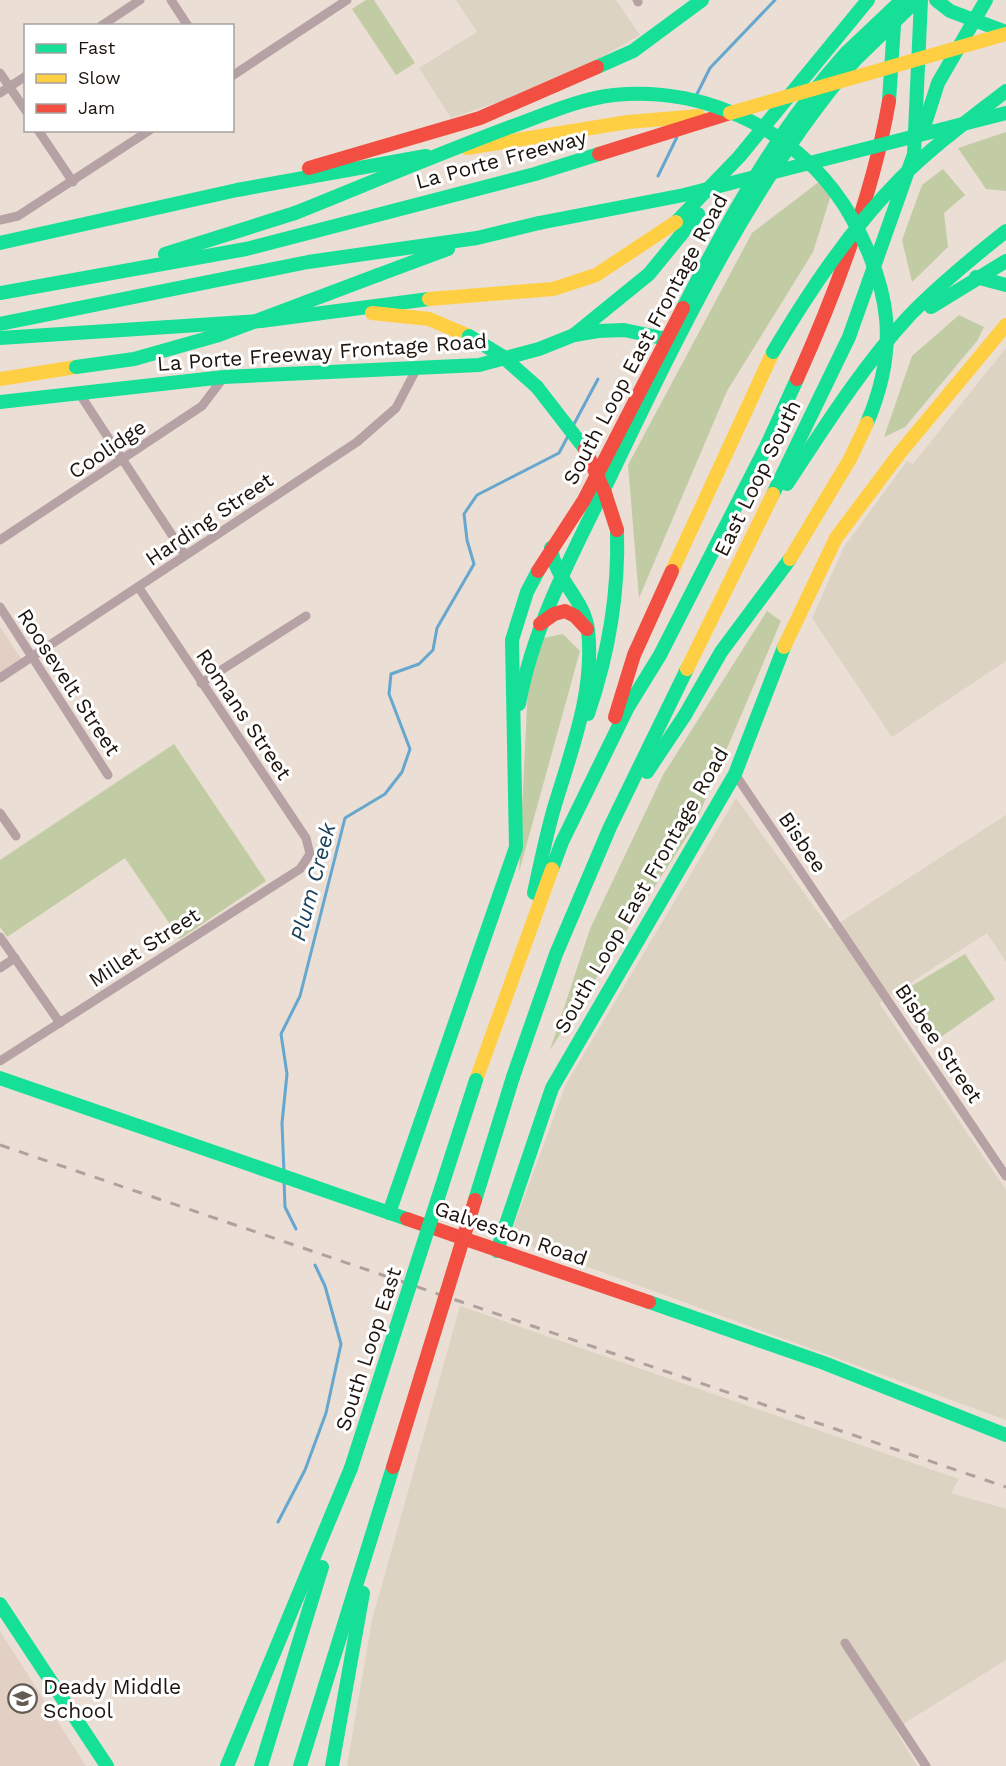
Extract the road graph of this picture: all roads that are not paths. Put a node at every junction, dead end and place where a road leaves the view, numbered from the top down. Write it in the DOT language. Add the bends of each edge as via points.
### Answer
graph roads {
  1 [pos="140,0"];
  2 [pos="171,0"];
  3 [pos="347,0"];
  4 [pos="702,0"];
  5 [pos="868,0"];
  6 [pos="895,0"];
  7 [pos="902,0"];
  8 [pos="919,0"];
  9 [pos="936,0"];
  10 [pos="986,0"];
  11 [pos="104,24"];
  12 [pos="187,24"];
  13 [pos="1006,33"];
  14 [pos="851,56"];
  15 [pos="0,73"];
  16 [pos="234,74"];
  17 [pos="24,77"];
  18 [pos="9,87"];
  19 [pos="1006,91"];
  20 [pos="0,93"];
  21 [pos="24,108"];
  22 [pos="730,113"];
  23 [pos="1006,113"];
  24 [pos="39,132"];
  25 [pos="147,132"];
  26 [pos="915,154"];
  27 [pos="739,157"];
  28 [pos="73,182"];
  29 [pos="237,190"];
  30 [pos="0,220"];
  31 [pos="1006,231"];
  32 [pos="477,238"];
  33 [pos="0,243"];
  34 [pos="1006,261"];
  35 [pos="135,267"];
  36 [pos="976,277"];
  37 [pos="1006,285"];
  38 [pos="0,293"];
  39 [pos="326,312"];
  40 [pos="0,324"];
  41 [pos="1006,325"];
  42 [pos="898,329"];
  43 [pos="624,330"];
  44 [pos="574,335"];
  45 [pos="0,338"];
  46 [pos="672,340"];
  47 [pos="417,368"];
  48 [pos="224,377"];
  49 [pos="0,379"];
  50 [pos="640,390"];
  51 [pos="79,393"];
  52 [pos="2,403"];
  53 [pos="122,461"];
  54 [pos="754,531"];
  55 [pos="0,540"];
  56 [pos="550,548"];
  57 [pos="185,555"];
  58 [pos="561,579"];
  59 [pos="139,588"];
  60 [pos="0,607"];
  61 [pos="306,616"];
  62 [pos="540,624"];
  63 [pos="589,632"];
  64 [pos="32,657"];
  65 [pos="0,678"];
  66 [pos="201,683"];
  67 [pos="515,736"];
  68 [pos="574,749"];
  69 [pos="600,765"];
  70 [pos="735,774"];
  71 [pos="108,776"];
  72 [pos="0,813"];
  73 [pos="610,827"];
  74 [pos="16,836"];
  75 [pos="305,861"];
  76 [pos="841,931"];
  77 [pos="0,937"];
  78 [pos="522,947"];
  79 [pos="15,958"];
  80 [pos="0,968"];
  81 [pos="60,1023"];
  82 [pos="0,1061"];
  83 [pos="0,1078"];
  84 [pos="1006,1176"];
  85 [pos="389,1213"];
  86 [pos="497,1251"];
  87 [pos="1006,1435"];
  88 [pos="315,1572"];
  89 [pos="360,1586"];
  90 [pos="0,1604"];
  91 [pos="845,1643"];
  92 [pos="107,1766"];
  93 [pos="227,1766"];
  94 [pos="261,1766"];
  95 [pos="300,1766"];
  96 [pos="332,1766"];
  97 [pos="926,1766"];
  1 -- 11 [label="street"];
  2 -- 12 [label="street"];
  3 -- 16 [label="street"];
  4 -- 29 [label="main road" via="633,51 480,118"];
  5 -- 27 [label="main road"];
  6 -- 69 [label="main road, East Loop South" via="889,102 883,133 872,180 828,310 766,447"];
  7 -- 14 [label="main road, South Loop East Frontage Road, bridge"];
  8 -- 14 [label="main road, South Loop East Frontage Road, bridge"];
  8 -- 26 [label="main road, East Loop South"];
  9 -- 13 [label="main road, bridge" via="950,11"];
  10 -- 26 [label="main road" via="938,83"];
  13 -- 22 [label="main road, La Porte Freeway, bridge"];
  14 -- 46 [label="main road, South Loop East Frontage Road" via="789,147"];
  15 -- 18 [label="street"];
  17 -- 18 [label="street"];
  18 -- 20 [label="street"];
  18 -- 21 [label="street"];
  19 -- 69 [label="main road, bridge" via="945,137 888,192 832,260 773,352 634,655"];
  22 -- 29 [label="main road" via="628,122"];
  22 -- 35 [label="main road, La Porte Freeway" via="535,174 246,249"];
  23 -- 32 [label="main road, bridge" via="684,195"];
  24 -- 28 [label="street"];
  25 -- 28 [label="street"];
  26 -- 54 [label="main road, East Loop South" via="849,337"];
  27 -- 39 [label="main road" via="683,218 596,275 553,289"];
  27 -- 44 [label="main road" via="649,274"];
  28 -- 30 [label="street" via="18,216"];
  29 -- 33 [label="main road"];
  31 -- 42 [label="main road" via="962,266"];
  32 -- 40 [label="main road" via="308,262"];
  32 -- 49 [label="main road, bridge" via="219,335 134,359"];
  34 -- 36 [label="main road"];
  35 -- 38 [label="main road, La Porte Freeway"];
  35 -- 73 [label="main road, bridge" via="171,251 295,213 579,102 615,95 667,94 744,118 774,133 827,180 849,212 877,267 889,328 884,375 875,407 790,559 721,652 685,715"];
  36 -- 37 [label="main road"];
  36 -- 42 [label="main road"];
  39 -- 45 [label="main road" via="261,321"];
  39 -- 68 [label="main road, bridge" via="387,313 429,320 468,336 502,356 537,387 585,449 617,530 619,568 614,627 599,684"];
  41 -- 70 [label="main road, South Loop East Frontage Road" via="899,454 836,538 791,630"];
  42 -- 54 [label="main road" via="862,373"];
  43 -- 44 [label="main road, La Porte Freeway Frontage Road"];
  43 -- 46 [label="main road, La Porte Freeway Frontage Road"];
  43 -- 50 [label="main road" via="643,337 649,346"];
  44 -- 47 [label="main road, La Porte Freeway Frontage Road" via="499,361"];
  46 -- 50 [label="main road, South Loop East Frontage Road"];
  46 -- 58 [label="main road, South Loop East Frontage Road"];
  47 -- 48 [label="main road, La Porte Freeway Frontage Road"];
  47 -- 57 [label="street, Harding Street" via="396,408 357,442"];
  48 -- 51 [label="main road, La Porte Freeway Frontage Road"];
  48 -- 53 [label="street, Coolidge" via="202,405"];
  50 -- 56 [label="main road, South Loop East Frontage Road" via="584,500"];
  51 -- 52 [label="main road, La Porte Freeway Frontage Road"];
  51 -- 53 [label="street"];
  53 -- 55 [label="street, Coolidge"];
  53 -- 57 [label="street"];
  54 -- 73 [label="main road, East Loop South"];
  56 -- 58 [label="main road" via="551,561"];
  56 -- 67 [label="main road, South Loop East Frontage Road" via="527,592 512,640"];
  57 -- 59 [label="street, Harding Street"];
  58 -- 62 [label="main road, South Loop East Frontage Road"];
  58 -- 63 [label="main road" via="581,602"];
  59 -- 64 [label="street, Harding Street"];
  59 -- 66 [label="street, Romans Street"];
  60 -- 64 [label="street, Roosevelt Street"];
  61 -- 66 [label="street"];
  62 -- 63 [label="main road" via="553,613 571,611"];
  62 -- 67 [label="main road, South Loop East Frontage Road" via="522,681"];
  63 -- 68 [label="main road" via="590,658"];
  64 -- 65 [label="street, Harding Street"];
  64 -- 71 [label="street, Roosevelt Street"];
  66 -- 75 [label="street, Romans Street" via="306,837 310,854"];
  67 -- 85 [label="main road, South Loop East Frontage Road" via="516,847"];
  68 -- 78 [label="main road" via="554,809"];
  69 -- 78 [label="main road, East Loop South" via="562,842"];
  70 -- 76 [label="street, Bisbee"];
  70 -- 86 [label="main road, South Loop East Frontage Road" via="552,1088"];
  72 -- 74 [label="street"];
  73 -- 89 [label="main road, East Loop South, bridge" via="556,954 513,1077"];
  75 -- 81 [label="street, Millet Street" via="300,869"];
  76 -- 84 [label="street, Bisbee Street"];
  77 -- 79 [label="street"];
  78 -- 88 [label="main road, South Loop East, bridge"];
  79 -- 80 [label="street"];
  79 -- 81 [label="street"];
  81 -- 82 [label="street, Millet Street"];
  83 -- 85 [label="main road, Galveston Road"];
  85 -- 86 [label="main road, Galveston Road"];
  86 -- 87 [label="main road, Galveston Road" via="824,1363"];
  88 -- 93 [label="main road"];
  88 -- 94 [label="main road"];
  89 -- 95 [label="main road"];
  89 -- 96 [label="main road"];
  90 -- 92 [label="main road"];
  91 -- 97 [label="street"];
}
